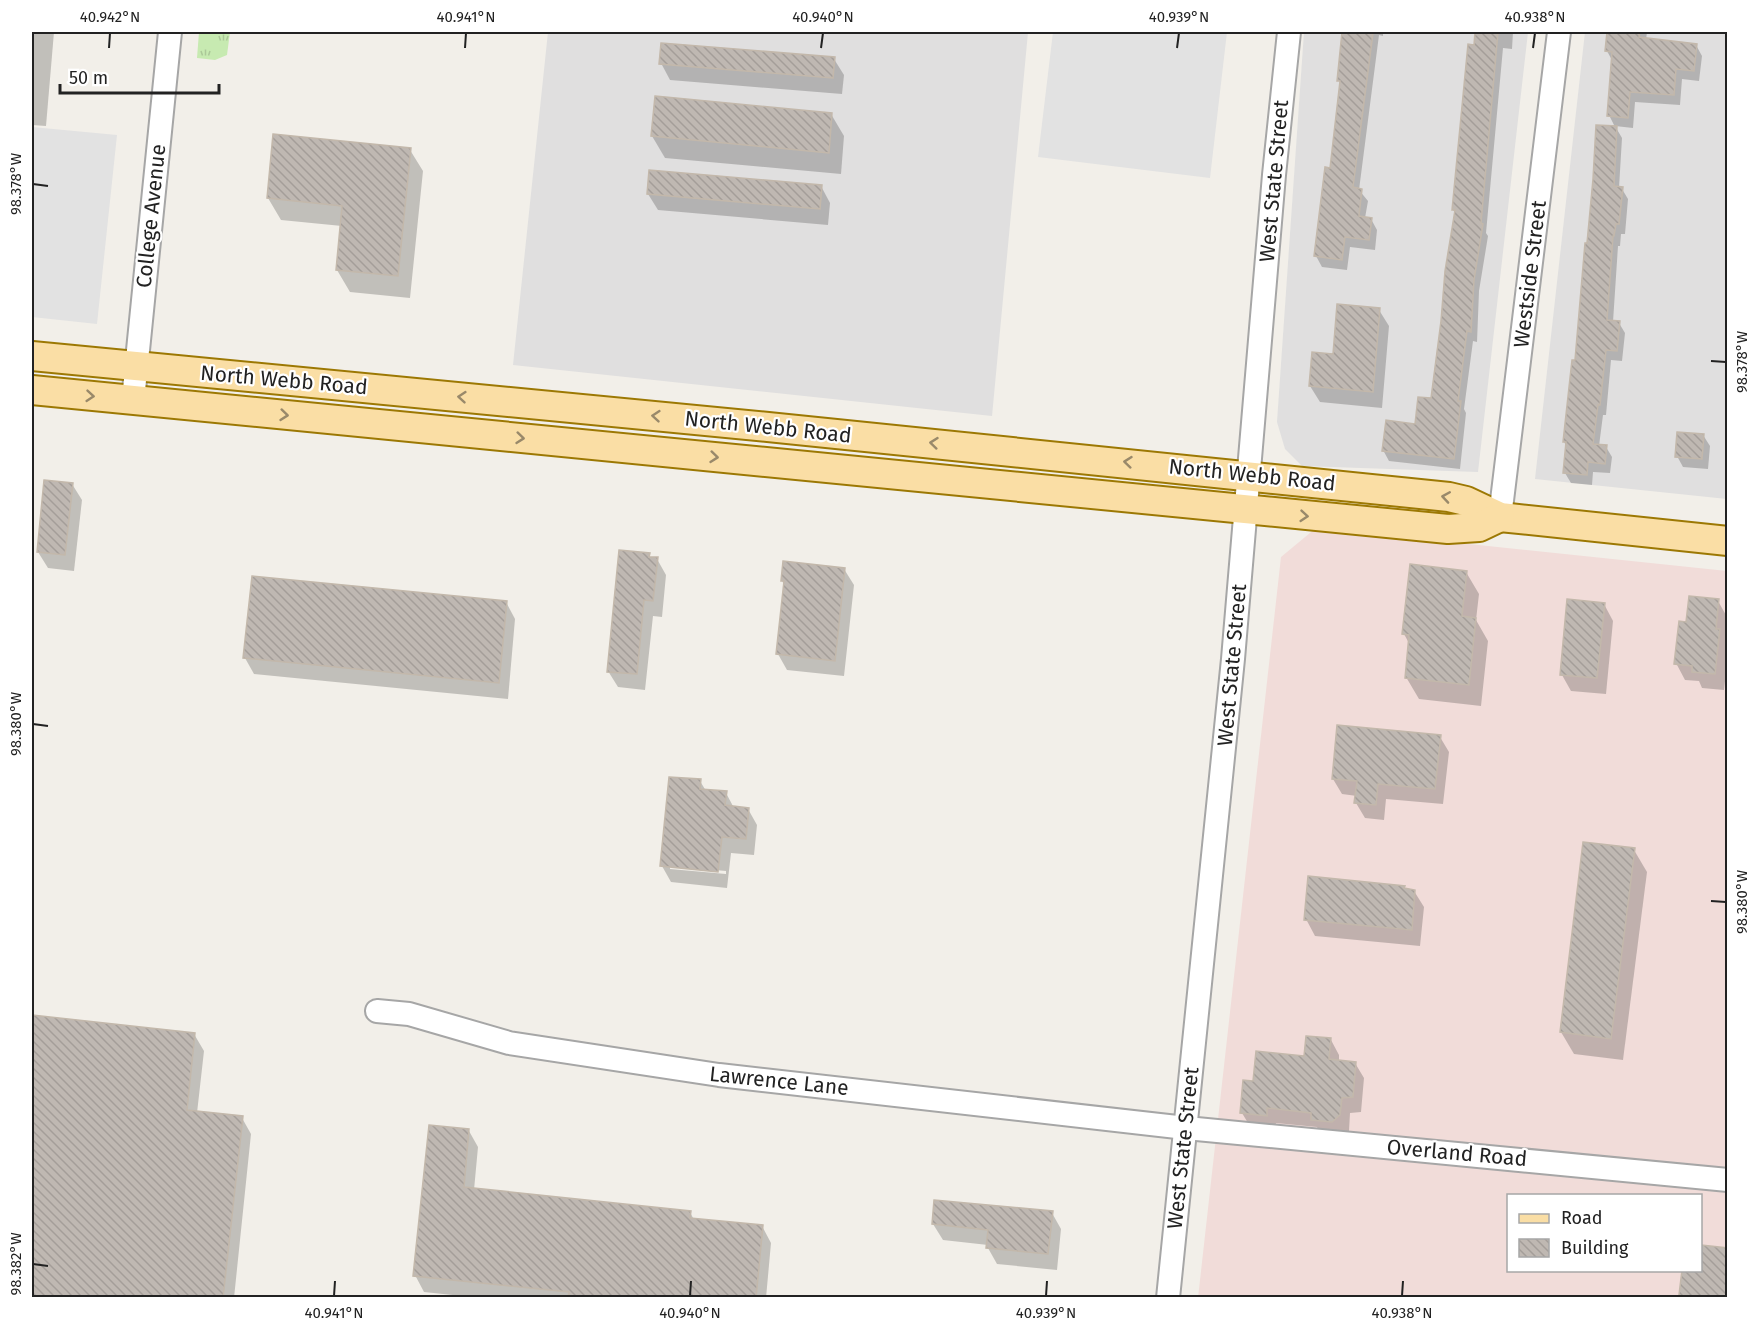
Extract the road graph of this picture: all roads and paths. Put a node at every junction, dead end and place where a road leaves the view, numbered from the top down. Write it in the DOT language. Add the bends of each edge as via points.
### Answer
graph roads {
  1 [pos="170,32"];
  2 [pos="1289,32"];
  3 [pos="1559,32"];
  4 [pos="32,356"];
  5 [pos="137,366"];
  6 [pos="32,390"];
  7 [pos="133,400"];
  8 [pos="1249,475"];
  9 [pos="1246,510"];
  10 [pos="1500,517"];
  11 [pos="1728,542"];
  12 [pos="377,1011"];
  13 [pos="1186,1128"];
  14 [pos="1728,1180"];
  15 [pos="1168,1298"];
  1 -- 5 [label="street, College Avenue"];
  2 -- 8 [label="street, West State Street"];
  3 -- 10 [label="street, Westside Street"];
  4 -- 5 [label="main road, North Webb Road"];
  5 -- 7 [label="street, College Avenue"];
  8 -- 5 [label="main road, North Webb Road, one-way"];
  6 -- 7 [label="main road, North Webb Road, one-way"];
  7 -- 9 [label="main road, North Webb Road, one-way"];
  8 -- 9 [label="street, West State Street"];
  10 -- 8 [label="main road, North Webb Road, one-way" via="1449,496"];
  9 -- 10 [label="main road, North Webb Road, one-way" via="1456,529 1479,527"];
  9 -- 13 [label="street, West State Street"];
  10 -- 11 [label="main road, North Webb Road"];
  12 -- 13 [label="street, Lawrence Lane" via="409,1014 509,1042 719,1075"];
  13 -- 14 [label="street, Overland Road"];
  13 -- 15 [label="street, West State Street"];
}
